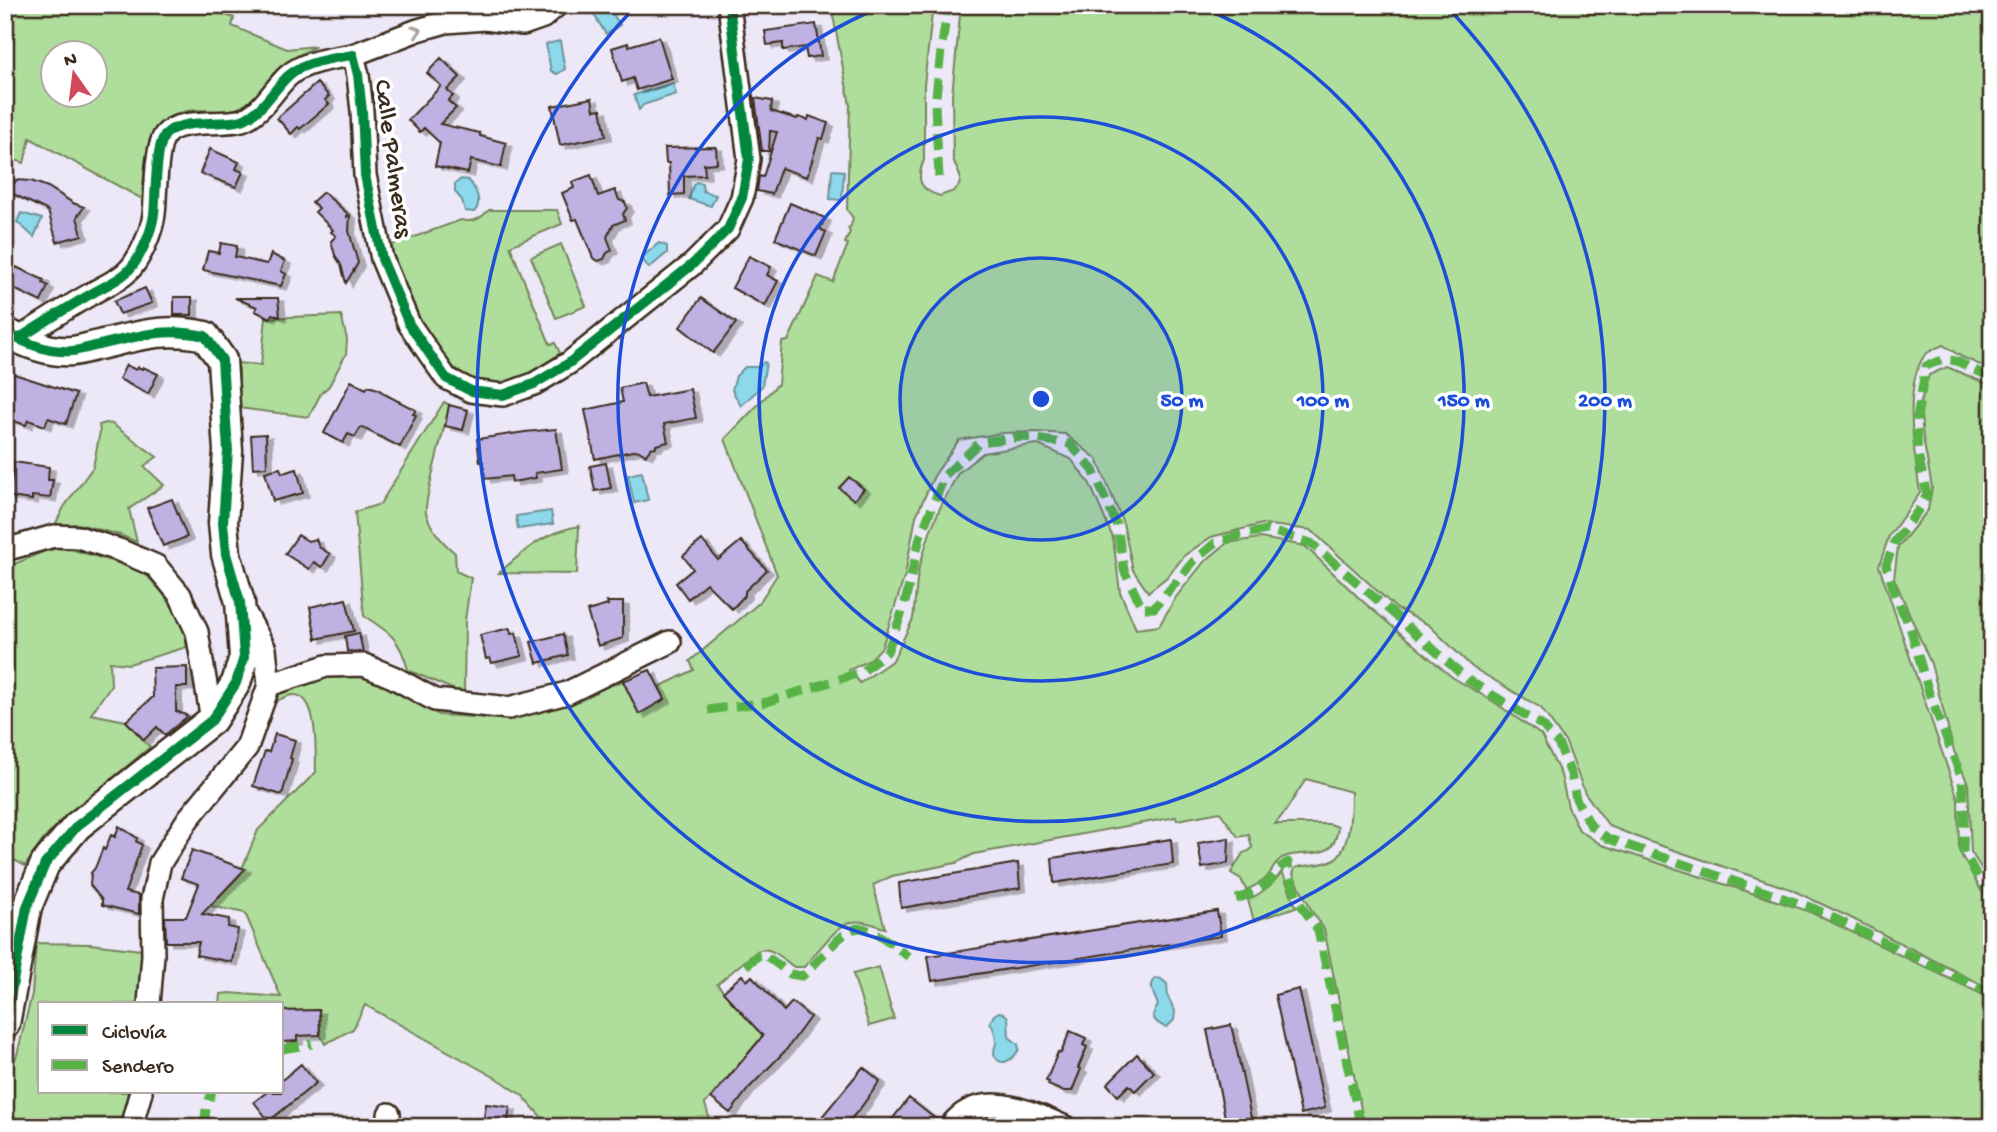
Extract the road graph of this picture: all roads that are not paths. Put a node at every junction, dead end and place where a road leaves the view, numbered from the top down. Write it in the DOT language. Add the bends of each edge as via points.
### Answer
graph roads {
  1 [pos="556,5"];
  2 [pos="729,5"];
  3 [pos="353,55"];
  4 [pos="12,336"];
  5 [pos="5,550"];
  6 [pos="240,602"];
  7 [pos="670,642"];
  8 [pos="269,685"];
  9 [pos="212,720"];
  10 [pos="149,1002"];
  11 [pos="5,1024"];
  12 [pos="140,1094"];
  13 [pos="131,1127"];
  14 [pos="950,1127"];
  15 [pos="1065,1127"];
  3 -- 1 [label="street, one-way" via="446,22 485,19 523,24"];
  2 -- 3 [label="street, Calle Palmeras" via="749,159 742,198 729,229 693,264 569,363 534,384 503,395 471,391 446,378 408,324 382,259 365,175"];
  3 -- 4 [label="street, Calle Palmeras" via="318,61 289,74 260,108 244,119 178,127 165,135 159,150 154,218 145,244 127,272"];
  4 -- 6 [label="street" via="41,347 71,351 158,332 205,336 222,360 228,451 224,533"];
  5 -- 9 [label="street" via="54,536 78,537 156,566 180,596 197,632"];
  6 -- 8 [label="street" via="265,649"];
  6 -- 9 [label="street" via="244,657 236,683"];
  7 -- 8 [label="street" via="567,693 509,708 435,700 364,665 326,666"];
  8 -- 10 [label="street" via="247,747 188,819 160,863 152,899"];
  9 -- 11 [label="street" via="77,826 45,864 27,907"];
  12 -- 13 [label="street"];
  14 -- 15 [label="street" via="984,1104 1004,1104"];
}
